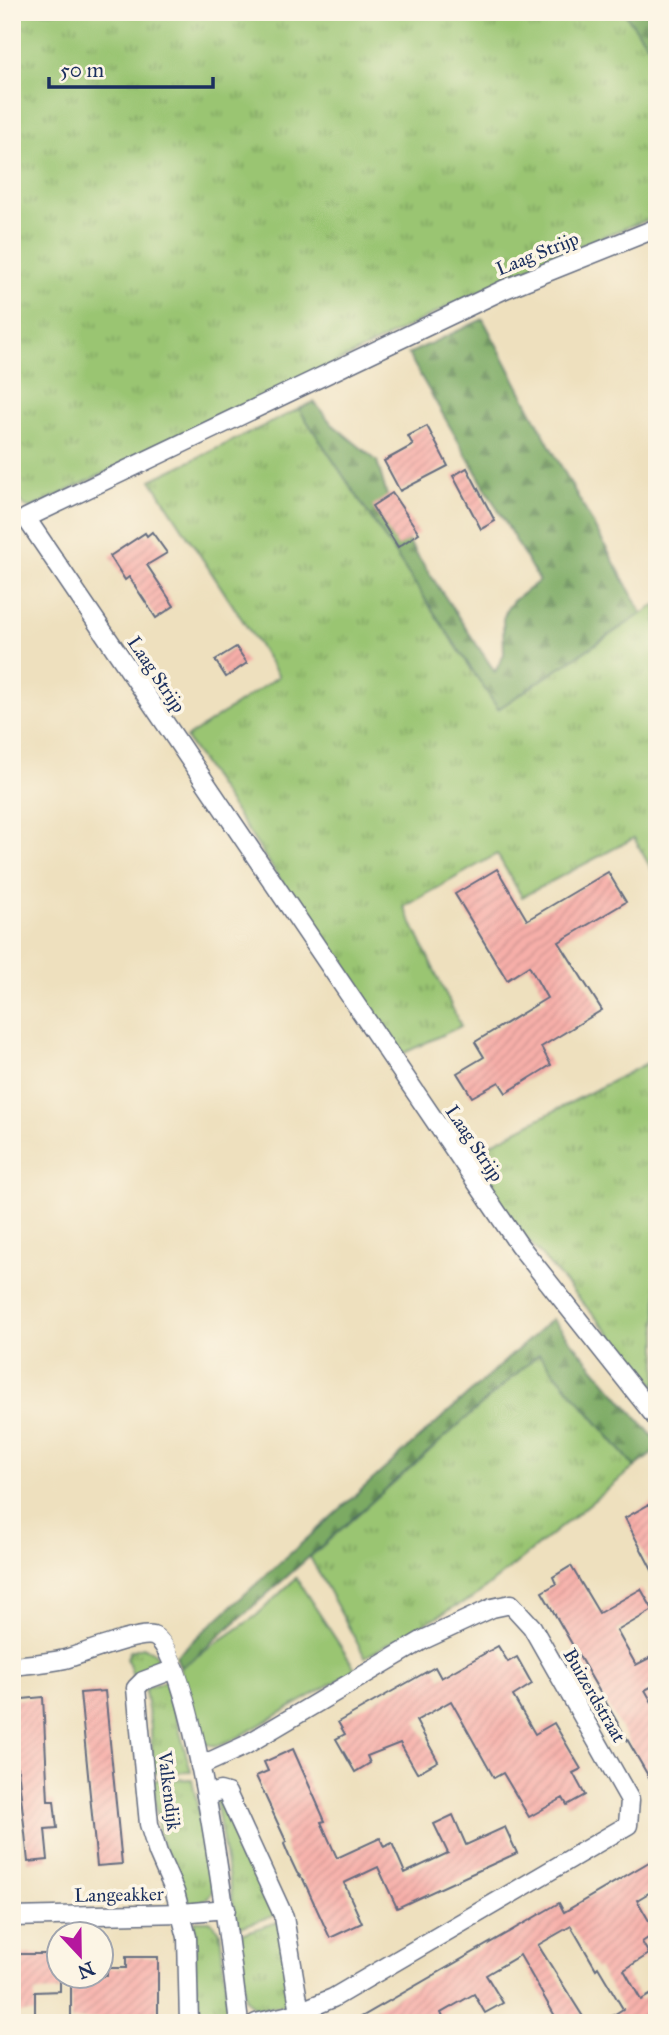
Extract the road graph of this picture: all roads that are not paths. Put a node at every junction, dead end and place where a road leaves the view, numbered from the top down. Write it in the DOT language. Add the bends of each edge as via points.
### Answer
graph roads {
  1 [pos="657,228"];
  2 [pos="657,1419"];
  3 [pos="12,1666"];
  4 [pos="175,1668"];
  5 [pos="200,1766"];
  6 [pos="206,1795"];
  7 [pos="226,1909"];
  8 [pos="182,1913"];
  9 [pos="12,1917"];
  10 [pos="300,2012"];
  11 [pos="189,2023"];
  12 [pos="239,2023"];
  13 [pos="256,2023"];
  1 -- 2 [label="street, Laag Strijp" via="505,289 26,518 519,1245"];
  3 -- 4 [label="street" via="62,1660 150,1635 159,1640"];
  4 -- 5 [label="street, Valkendijk"];
  4 -- 8 [label="street, Valkendijk" via="136,1688 149,1824"];
  5 -- 6 [label="street, Valkendijk"];
  5 -- 10 [label="street, Buizerdstraat" via="244,1746 423,1640 511,1604 532,1627 630,1800 628,1825 332,1998"];
  6 -- 7 [label="street, Valkendijk"];
  6 -- 10 [label="street, Valkendijk" via="227,1793 275,1896 287,1932"];
  7 -- 8 [label="street, Langeakker"];
  7 -- 12 [label="street, Valkendijk"];
  8 -- 9 [label="street, Langeakker"];
  8 -- 11 [label="street, Valkendijk"];
  10 -- 13 [label="street, Buizerdstraat"];
}
